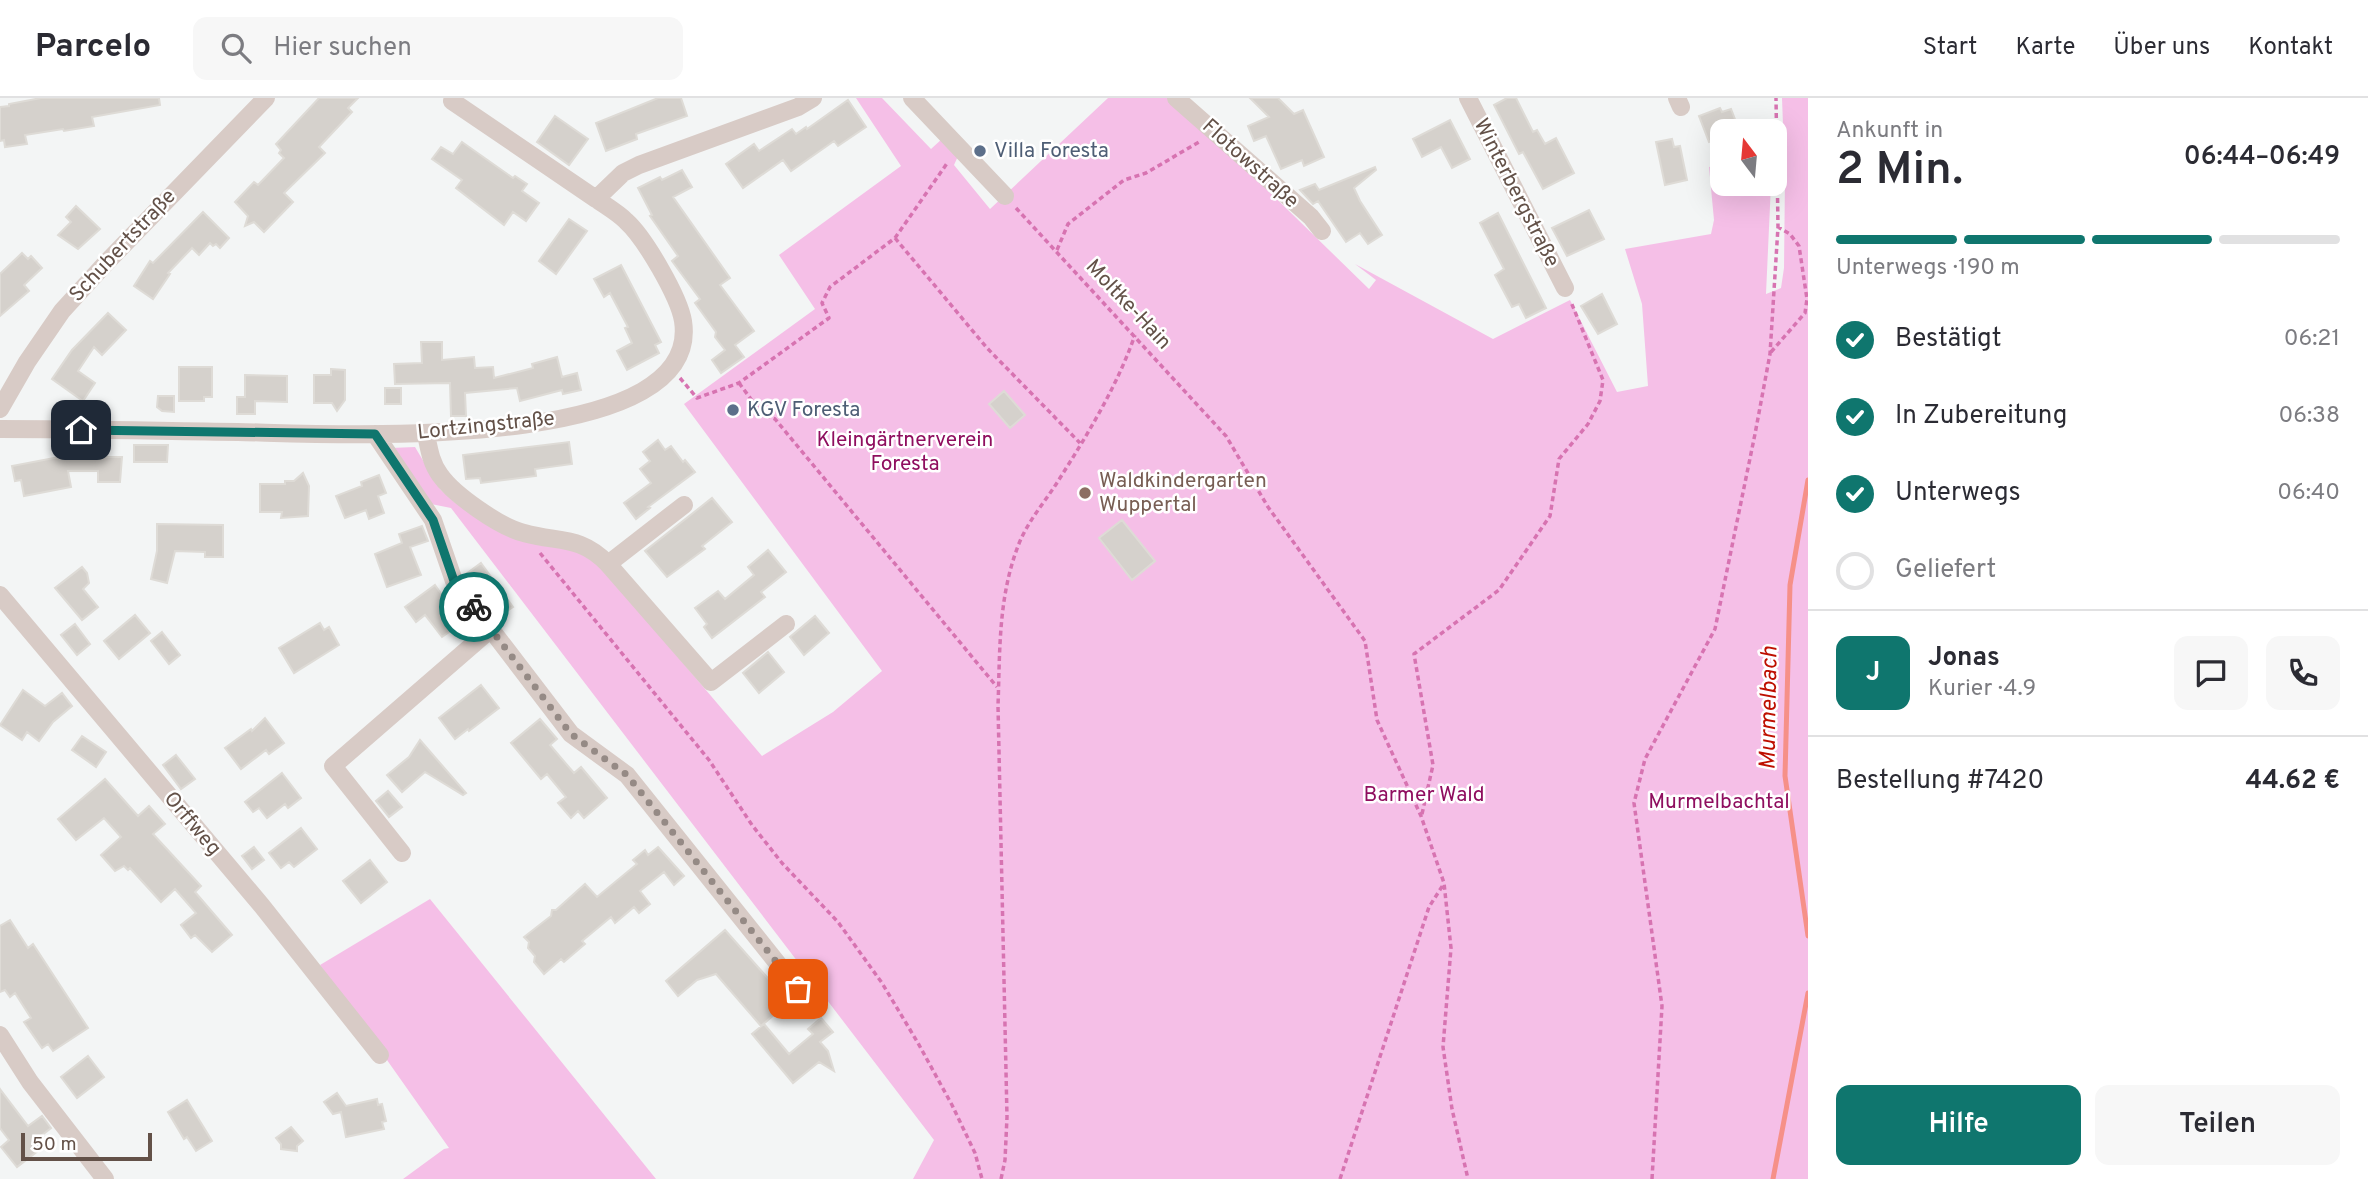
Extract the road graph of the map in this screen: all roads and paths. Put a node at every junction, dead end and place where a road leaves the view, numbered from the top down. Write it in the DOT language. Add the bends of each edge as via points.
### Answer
graph roads {
  1 [pos="266,98"];
  2 [pos="813,98"];
  3 [pos="912,98"];
  4 [pos="1176,98"];
  5 [pos="1468,98"];
  6 [pos="1776,98"];
  7 [pos="452,101"];
  8 [pos="1225,141"];
  9 [pos="950,159"];
  10 [pos="1005,196"];
  11 [pos="596,199"];
  12 [pos="1778,227"];
  13 [pos="1322,231"];
  14 [pos="895,238"];
  15 [pos="1056,251"];
  16 [pos="1565,288"];
  17 [pos="1807,299"];
  18 [pos="1135,335"];
  19 [pos="1770,354"];
  20 [pos="738,383"];
  21 [pos="686,385"];
  22 [pos="0,409"];
  23 [pos="0,429"];
  24 [pos="375,434"];
  25 [pos="426,434"];
  26 [pos="1080,443"];
  27 [pos="684,505"];
  28 [pos="523,533"];
  29 [pos="608,564"];
  30 [pos="0,595"];
  31 [pos="786,624"];
  32 [pos="491,629"];
  33 [pos="999,689"];
  34 [pos="1421,816"];
  35 [pos="402,853"];
  36 [pos="1444,883"];
  37 [pos="798,989"];
  38 [pos="0,1035"];
  39 [pos="380,1055"];
  40 [pos="105,1179"];
  41 [pos="982,1179"];
  42 [pos="1001,1179"];
  43 [pos="1340,1179"];
  44 [pos="1468,1179"];
  45 [pos="1652,1179"];
  1 -- 22 [label="street, Schubertstraße" via="62,311"];
  2 -- 11 [label="street" via="639,165 623,173"];
  3 -- 10 [label="street"];
  4 -- 8 [label="street, Flotowstraße"];
  5 -- 16 [label="street, Winterbergstraße"];
  6 -- 12 [label="path"];
  7 -- 11 [label="street, Lortzingstraße"];
  8 -- 13 [label="street, Flotowstraße"];
  8 -- 15 [label="path" via="1196,142 1146,173 1124,180 1068,224"];
  9 -- 14 [label="path"];
  10 -- 15 [label="path, Moltke-Hain"];
  11 -- 25 [label="street, Lortzingstraße" via="642,239 681,309 684,331 671,369 636,395 592,411 517,426"];
  12 -- 17 [label="path" via="1799,246"];
  12 -- 19 [label="path"];
  14 -- 20 [label="path" via="830,287 822,303 829,318"];
  14 -- 26 [label="path" via="987,348"];
  15 -- 18 [label="path, Moltke-Hain"];
  16 -- 34 [label="path" via="1603,380 1600,401 1559,459 1550,516 1499,590 1414,654 1433,765"];
  17 -- 19 [label="path" via="1805,313"];
  18 -- 26 [label="path" via="1106,403"];
  18 -- 34 [label="path, Moltke-Hain" via="1226,436 1268,507 1365,641 1377,720"];
  19 -- 45 [label="path" via="1715,629 1645,759 1634,803 1662,1006"];
  20 -- 21 [label="path" via="697,398"];
  20 -- 33 [label="path" via="762,414 775,419"];
  23 -- 24 [label="street, Lortzingstraße"];
  24 -- 25 [label="street, Lortzingstraße"];
  24 -- 32 [label="street" via="433,520 454,581"];
  25 -- 28 [label="street" via="430,458 440,476 499,523"];
  26 -- 33 [label="path" via="1018,546 1003,597"];
  27 -- 29 [label="street"];
  28 -- 29 [label="street" via="575,542 594,550"];
  28 -- 41 [label="path" via="709,760 752,825 838,922 882,983 952,1105"];
  29 -- 31 [label="street" via="711,682"];
  30 -- 39 [label="street, Orffweg" via="262,906"];
  32 -- 35 [label="street" via="333,766"];
  32 -- 37 [label="street" via="571,734 627,775"];
  33 -- 42 [label="path" via="1007,1117"];
  34 -- 36 [label="path, Moltke-Hain"];
  36 -- 43 [label="path" via="1429,907"];
  36 -- 44 [label="path, Moltke-Hain" via="1451,948 1443,1047"];
  38 -- 40 [label="street"];
}
